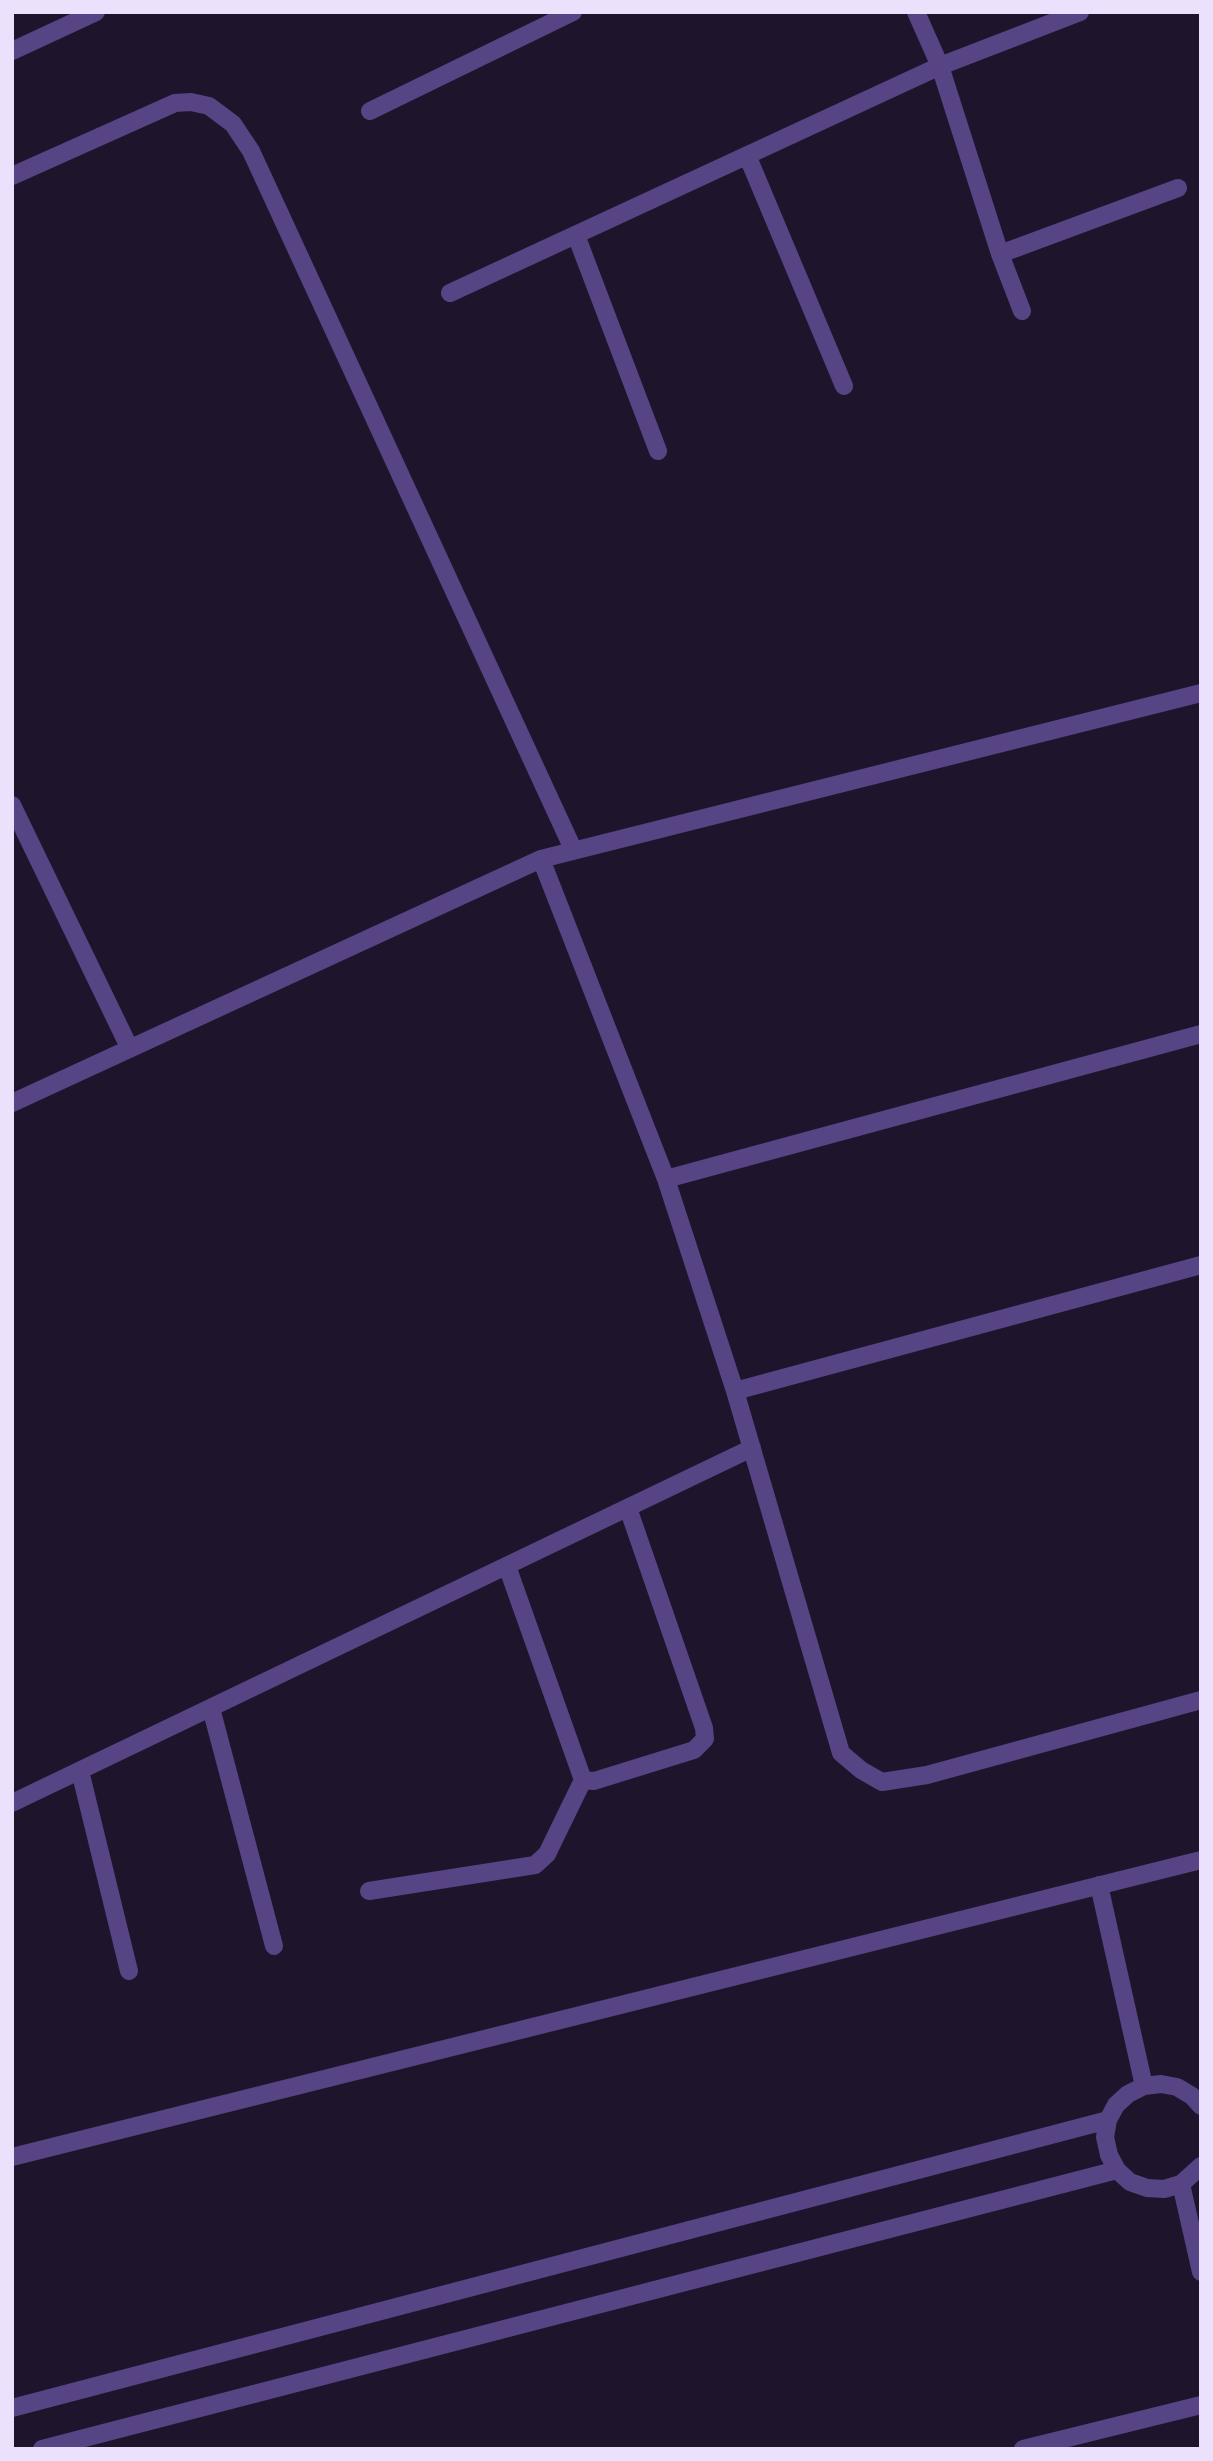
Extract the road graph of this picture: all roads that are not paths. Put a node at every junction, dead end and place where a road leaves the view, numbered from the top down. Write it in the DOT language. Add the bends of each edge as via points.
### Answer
graph roads {
  1 [pos="96,12"];
  2 [pos="573,12"];
  3 [pos="916,12"];
  4 [pos="1080,12"];
  5 [pos="12,51"];
  6 [pos="940,66"];
  7 [pos="370,111"];
  8 [pos="747,156"];
  9 [pos="12,176"];
  10 [pos="1178,188"];
  11 [pos="576,235"];
  12 [pos="1000,254"];
  13 [pos="450,293"];
  14 [pos="1022,312"];
  15 [pos="844,386"];
  16 [pos="658,452"];
  17 [pos="1201,693"];
  18 [pos="12,805"];
  19 [pos="573,849"];
  20 [pos="541,859"];
  21 [pos="1201,1034"];
  22 [pos="130,1049"];
  23 [pos="12,1103"];
  24 [pos="666,1179"];
  25 [pos="1201,1265"];
  26 [pos="735,1391"];
  27 [pos="752,1448"];
  28 [pos="628,1508"];
  29 [pos="507,1566"];
  30 [pos="1201,1700"];
  31 [pos="211,1708"];
  32 [pos="80,1771"];
  33 [pos="583,1780"];
  34 [pos="12,1803"];
  35 [pos="1201,1860"];
  36 [pos="1100,1885"];
  37 [pos="369,1891"];
  38 [pos="274,1946"];
  39 [pos="129,1971"];
  40 [pos="1144,2087"];
  41 [pos="1198,2099"];
  42 [pos="1108,2120"];
  43 [pos="12,2157"];
  44 [pos="1201,2166"];
  45 [pos="1117,2170"];
  46 [pos="1181,2184"];
  47 [pos="1201,2272"];
  48 [pos="1201,2405"];
  49 [pos="12,2408"];
  50 [pos="42,2449"];
  51 [pos="1023,2449"];
  1 -- 5 [label="street"];
  2 -- 7 [label="street"];
  3 -- 6 [label="street"];
  4 -- 6 [label="street"];
  6 -- 8 [label="street"];
  6 -- 12 [label="street"];
  8 -- 11 [label="street"];
  8 -- 15 [label="street"];
  9 -- 19 [label="street" via="175,103 209,106 233,124 251,151"];
  10 -- 12 [label="street"];
  11 -- 13 [label="street"];
  11 -- 16 [label="street"];
  12 -- 14 [label="street"];
  17 -- 19 [label="street"];
  18 -- 22 [label="street"];
  19 -- 20 [label="street"];
  20 -- 22 [label="street"];
  20 -- 24 [label="street"];
  21 -- 24 [label="street"];
  22 -- 23 [label="street"];
  24 -- 26 [label="street"];
  25 -- 26 [label="street"];
  26 -- 27 [label="street"];
  27 -- 28 [label="street"];
  27 -- 30 [label="street" via="841,1753 882,1782 926,1776"];
  28 -- 29 [label="street"];
  28 -- 33 [label="street" via="705,1739 694,1750 594,1781"];
  29 -- 31 [label="street"];
  29 -- 33 [label="street"];
  31 -- 32 [label="street"];
  31 -- 38 [label="street"];
  32 -- 34 [label="street"];
  32 -- 39 [label="street"];
  33 -- 37 [label="street" via="547,1854 535,1865"];
  35 -- 36 [label="street"];
  36 -- 40 [label="street"];
  36 -- 43 [label="street"];
  40 -- 41 [label="street" via="1177,2087"];
  40 -- 42 [label="street" via="1116,2105"];
  42 -- 45 [label="street" via="1108,2155"];
  42 -- 49 [label="street"];
  44 -- 46 [label="street"];
  45 -- 46 [label="street" via="1130,2182 1147,2188"];
  45 -- 50 [label="street"];
  46 -- 47 [label="street"];
  48 -- 51 [label="street"];
}
